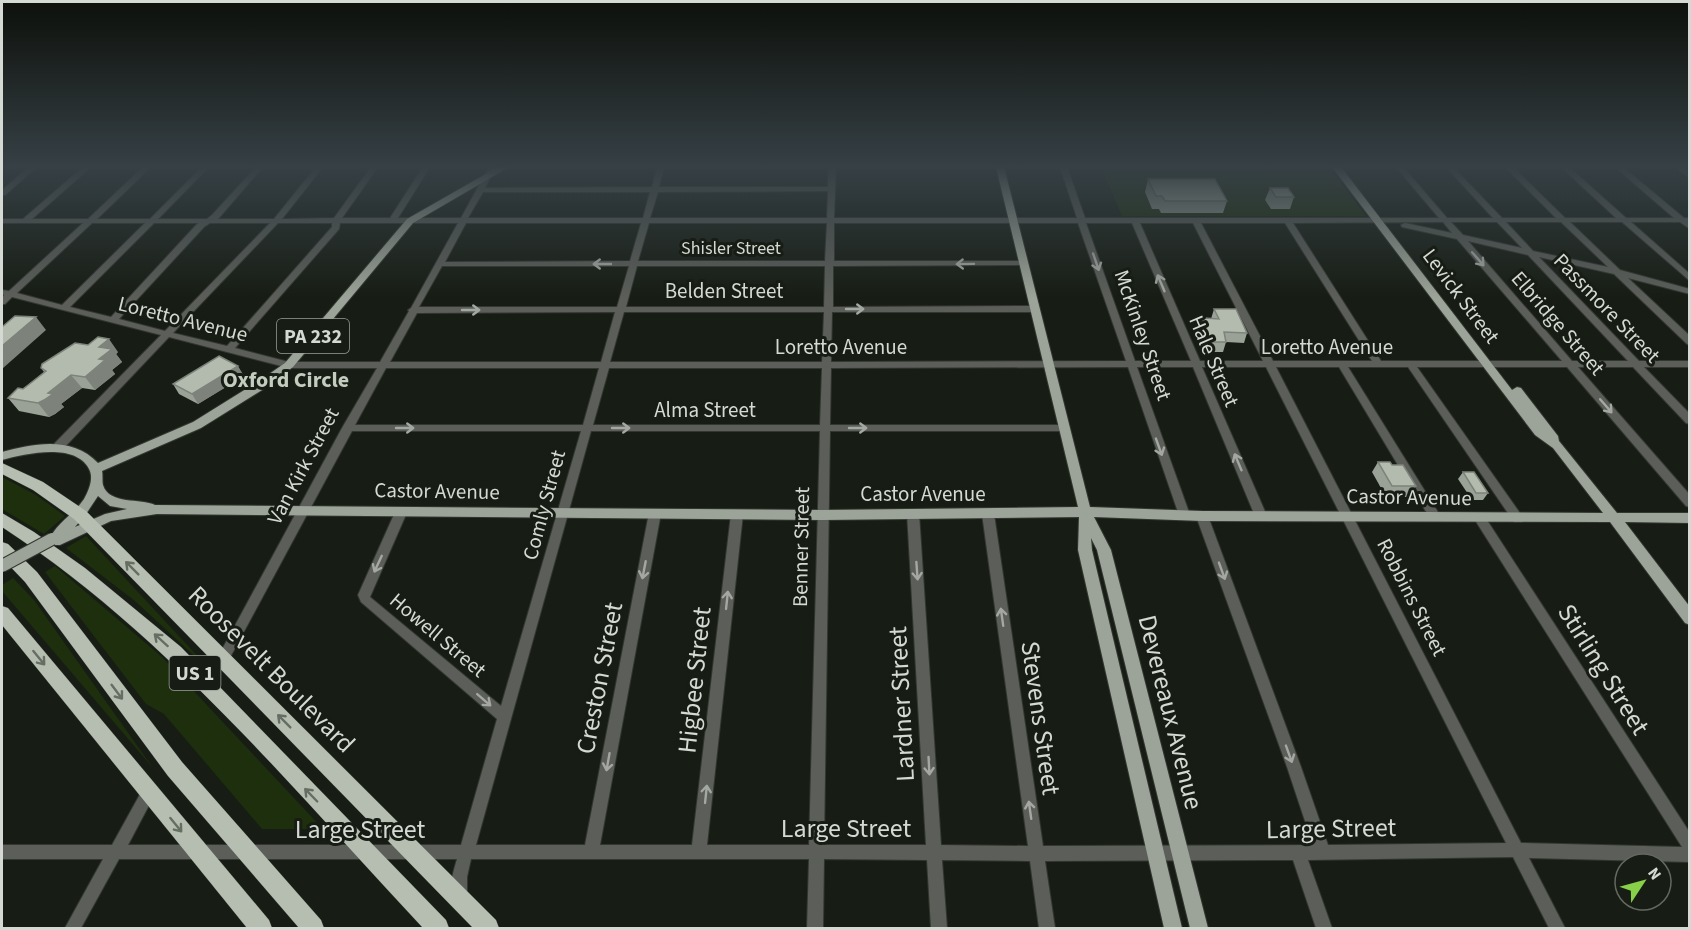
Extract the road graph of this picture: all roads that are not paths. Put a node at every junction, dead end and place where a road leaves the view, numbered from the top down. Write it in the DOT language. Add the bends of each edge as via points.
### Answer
graph roads {
  1 [pos="37,210"];
  2 [pos="101,210"];
  3 [pos="162,210"];
  4 [pos="222,210"];
  5 [pos="285,210"];
  6 [pos="344,210"];
  7 [pos="399,210"];
  8 [pos="429,210"];
  9 [pos="468,210"];
  10 [pos="649,210"];
  11 [pos="830,210"];
  12 [pos="1012,210"];
  13 [pos="1079,210"];
  14 [pos="1372,210"];
  15 [pos="1373,210"];
  16 [pos="1436,210"];
  17 [pos="1490,210"];
  18 [pos="1553,210"];
  19 [pos="1613,210"];
  20 [pos="1673,210"];
  21 [pos="1082,220"];
  22 [pos="1135,220"];
  23 [pos="1196,220"];
  24 [pos="1287,220"];
  25 [pos="1380,220"];
  26 [pos="1444,220"];
  27 [pos="1499,220"];
  28 [pos="1563,220"];
  29 [pos="1624,220"];
  30 [pos="1685,220"];
  31 [pos="2,221"];
  32 [pos="25,221"];
  33 [pos="89,221"];
  34 [pos="151,221"];
  35 [pos="209,221"];
  36 [pos="276,221"];
  37 [pos="336,221"];
  38 [pos="392,221"];
  39 [pos="410,221"];
  40 [pos="646,221"];
  41 [pos="830,221"];
  42 [pos="1015,221"];
  43 [pos="462,222"];
  44 [pos="1689,227"];
  45 [pos="1459,237"];
  46 [pos="1531,254"];
  47 [pos="438,264"];
  48 [pos="634,264"];
  49 [pos="1024,264"];
  50 [pos="829,265"];
  51 [pos="1617,272"];
  52 [pos="1689,279"];
  53 [pos="1689,292"];
  54 [pos="6,293"];
  55 [pos="2,302"];
  56 [pos="64,308"];
  57 [pos="827,309"];
  58 [pos="1035,309"];
  59 [pos="412,310"];
  60 [pos="621,310"];
  61 [pos="113,320"];
  62 [pos="167,333"];
  63 [pos="1689,342"];
  64 [pos="230,349"];
  65 [pos="290,364"];
  66 [pos="1049,364"];
  67 [pos="1411,364"];
  68 [pos="1492,364"];
  69 [pos="1569,364"];
  70 [pos="1689,364"];
  71 [pos="604,365"];
  72 [pos="826,365"];
  73 [pos="1130,365"];
  74 [pos="1196,365"];
  75 [pos="1271,365"];
  76 [pos="1342,365"];
  77 [pos="1379,365"];
  78 [pos="1636,365"];
  79 [pos="384,366"];
  80 [pos="1689,422"];
  81 [pos="347,428"];
  82 [pos="586,428"];
  83 [pos="1063,428"];
  84 [pos="824,429"];
  85 [pos="56,449"];
  86 [pos="2,456"];
  87 [pos="2,468"];
  88 [pos="95,469"];
  89 [pos="96,485"];
  90 [pos="1689,503"];
  91 [pos="157,509"];
  92 [pos="304,509"];
  93 [pos="402,510"];
  94 [pos="563,512"];
  95 [pos="1085,512"];
  96 [pos="655,513"];
  97 [pos="913,513"];
  98 [pos="737,514"];
  99 [pos="988,514"];
  100 [pos="822,515"];
  101 [pos="1184,516"];
  102 [pos="1202,516"];
  103 [pos="1261,516"];
  104 [pos="1347,516"];
  105 [pos="1435,517"];
  106 [pos="1479,517"];
  107 [pos="1615,518"];
  108 [pos="1689,518"];
  109 [pos="2,519"];
  110 [pos="1518,519"];
  111 [pos="85,520"];
  112 [pos="2,548"];
  113 [pos="2,566"];
  114 [pos="2,613"];
  115 [pos="1689,619"];
  116 [pos="223,659"];
  117 [pos="1110,661"];
  118 [pos="1133,662"];
  119 [pos="504,717"];
  120 [pos="149,792"];
  121 [pos="1689,847"];
  122 [pos="1517,850"];
  123 [pos="2,852"];
  124 [pos="591,852"];
  125 [pos="699,852"];
  126 [pos="817,852"];
  127 [pos="1298,852"];
  128 [pos="1323,852"];
  129 [pos="115,853"];
  130 [pos="199,853"];
  131 [pos="248,853"];
  132 [pos="366,853"];
  133 [pos="413,853"];
  134 [pos="465,853"];
  135 [pos="934,853"];
  136 [pos="1036,853"];
  137 [pos="1155,854"];
  138 [pos="1180,854"];
  139 [pos="1689,855"];
  140 [pos="460,901"];
  141 [pos="73,928"];
  142 [pos="261,928"];
  143 [pos="313,928"];
  144 [pos="438,928"];
  145 [pos="488,928"];
  146 [pos="815,928"];
  147 [pos="939,928"];
  148 [pos="1047,928"];
  149 [pos="1173,928"];
  150 [pos="1199,928"];
  151 [pos="1324,928"];
  152 [pos="1557,928"];
  1 -- 32 [label="street"];
  2 -- 33 [label="street"];
  3 -- 34 [label="street"];
  4 -- 35 [label="street"];
  5 -- 36 [label="street"];
  6 -- 37 [label="street"];
  7 -- 38 [label="street"];
  8 -- 39 [label="main road, PA 232"];
  9 -- 43 [label="street, Van Kirk Street"];
  10 -- 40 [label="street, Comly Street"];
  11 -- 41 [label="street, Benner Street"];
  12 -- 42 [label="main road, Devereaux Avenue"];
  13 -- 21 [label="street, McKinley Street"];
  14 -- 25 [label="main road, Levick Street"];
  15 -- 25 [label="main road, Levick Street"];
  16 -- 26 [label="street, Elbridge Street"];
  17 -- 27 [label="street, Passmore Street"];
  18 -- 28 [label="street"];
  19 -- 29 [label="street"];
  20 -- 30 [label="street"];
  21 -- 22 [label="street"];
  21 -- 42 [label="street"];
  21 -- 73 [label="street, McKinley Street, one-way"];
  22 -- 23 [label="street"];
  74 -- 22 [label="street, Hale Street, one-way"];
  23 -- 24 [label="street"];
  23 -- 75 [label="street, Robbins Street"];
  24 -- 25 [label="street"];
  24 -- 77 [label="street"];
  25 -- 26 [label="street"];
  25 -- 45 [label="street"];
  25 -- 68 [label="main road, Levick Street"];
  26 -- 27 [label="street"];
  26 -- 45 [label="street, Elbridge Street"];
  27 -- 28 [label="street"];
  27 -- 46 [label="street, Passmore Street"];
  28 -- 29 [label="street"];
  28 -- 51 [label="street"];
  29 -- 30 [label="street"];
  29 -- 52 [label="street"];
  30 -- 44 [label="street"];
  31 -- 32 [label="street"];
  32 -- 33 [label="street"];
  33 -- 34 [label="street"];
  33 -- 54 [label="street"];
  34 -- 35 [label="street"];
  34 -- 56 [label="street"];
  35 -- 36 [label="street"];
  35 -- 61 [label="street"];
  36 -- 37 [label="street"];
  36 -- 62 [label="street"];
  37 -- 38 [label="street"];
  37 -- 64 [label="street" via="336,227"];
  38 -- 39 [label="street"];
  39 -- 43 [label="street"];
  39 -- 65 [label="main road, PA 232"];
  40 -- 41 [label="street"];
  40 -- 43 [label="street"];
  40 -- 48 [label="street, Comly Street"];
  41 -- 42 [label="street"];
  41 -- 50 [label="street, Benner Street"];
  42 -- 49 [label="main road, Devereaux Avenue"];
  43 -- 47 [label="street, Van Kirk Street"];
  45 -- 46 [label="street"];
  45 -- 69 [label="street, Elbridge Street, one-way"];
  46 -- 51 [label="street"];
  46 -- 78 [label="street, Passmore Street"];
  48 -- 47 [label="street, Shisler Street, one-way"];
  47 -- 59 [label="street, Van Kirk Street"];
  48 -- 50 [label="street, Shisler Street"];
  48 -- 60 [label="street, Comly Street"];
  49 -- 50 [label="street, Shisler Street, one-way"];
  49 -- 58 [label="main road, Devereaux Avenue"];
  50 -- 57 [label="street, Benner Street"];
  51 -- 53 [label="street"];
  51 -- 63 [label="street"];
  54 -- 55 [label="street"];
  54 -- 56 [label="street, Loretto Avenue"];
  56 -- 61 [label="street, Loretto Avenue"];
  57 -- 58 [label="street, Belden Street, one-way"];
  57 -- 60 [label="street, Belden Street"];
  57 -- 72 [label="street, Benner Street"];
  58 -- 66 [label="main road, Devereaux Avenue"];
  59 -- 60 [label="street, Belden Street, one-way"];
  59 -- 79 [label="street, Van Kirk Street"];
  60 -- 71 [label="street, Comly Street"];
  61 -- 62 [label="street, Loretto Avenue"];
  62 -- 64 [label="street, Loretto Avenue"];
  62 -- 85 [label="street"];
  64 -- 65 [label="street, Loretto Avenue"];
  65 -- 79 [label="street, Loretto Avenue"];
  65 -- 88 [label="main road, PA 232" via="209,419"];
  66 -- 72 [label="street, Loretto Avenue"];
  66 -- 73 [label="street, Loretto Avenue"];
  66 -- 83 [label="main road, Devereaux Avenue"];
  67 -- 68 [label="street, Loretto Avenue"];
  67 -- 77 [label="street, Loretto Avenue"];
  67 -- 110 [label="street"];
  68 -- 69 [label="street, Loretto Avenue"];
  68 -- 107 [label="main road, Levick Street" via="1539,432 1557,445"];
  69 -- 78 [label="street, Loretto Avenue"];
  69 -- 90 [label="street, Elbridge Street, one-way"];
  70 -- 78 [label="street, Loretto Avenue"];
  71 -- 72 [label="street, Loretto Avenue"];
  71 -- 79 [label="street, Loretto Avenue"];
  71 -- 82 [label="street, Comly Street"];
  72 -- 84 [label="street, Benner Street"];
  73 -- 74 [label="street, Loretto Avenue"];
  73 -- 101 [label="street, McKinley Street, one-way"];
  74 -- 75 [label="street, Loretto Avenue"];
  103 -- 74 [label="street, Hale Street, one-way"];
  75 -- 76 [label="street, Loretto Avenue"];
  75 -- 104 [label="street, Robbins Street"];
  76 -- 77 [label="street, Loretto Avenue"];
  76 -- 105 [label="street"];
  78 -- 80 [label="street, Passmore Street"];
  79 -- 81 [label="street, Van Kirk Street"];
  81 -- 82 [label="street, Alma Street, one-way"];
  81 -- 92 [label="street, Van Kirk Street"];
  82 -- 84 [label="street, Alma Street, one-way"];
  82 -- 94 [label="street, Comly Street"];
  84 -- 83 [label="street, Alma Street, one-way"];
  83 -- 95 [label="main road, Devereaux Avenue"];
  84 -- 100 [label="street, Benner Street"];
  85 -- 86 [label="main road"];
  85 -- 88 [label="main road" via="88,458"];
  87 -- 111 [label="highway, Roosevelt Boulevard / US 1" via="38,486"];
  88 -- 89 [label="main road"];
  89 -- 91 [label="main road, Castor Avenue" via="112,503"];
  89 -- 111 [label="main road"];
  91 -- 92 [label="main road, Castor Avenue"];
  91 -- 111 [label="main road, Castor Avenue"];
  92 -- 93 [label="main road, Castor Avenue"];
  92 -- 116 [label="street, Van Kirk Street"];
  93 -- 94 [label="main road, Castor Avenue"];
  93 -- 119 [label="street, Howell Street, one-way" via="365,599"];
  94 -- 96 [label="main road, Castor Avenue"];
  94 -- 119 [label="street, Comly Street"];
  95 -- 99 [label="main road, Castor Avenue"];
  95 -- 101 [label="main road, Castor Avenue"];
  95 -- 117 [label="main road, Devereaux Avenue" via="1085,550"];
  95 -- 118 [label="main road, Devereaux Avenue" via="1104,550"];
  96 -- 98 [label="main road, Castor Avenue"];
  96 -- 124 [label="street, Creston Street, one-way"];
  97 -- 99 [label="main road, Castor Avenue"];
  97 -- 100 [label="main road, Castor Avenue"];
  97 -- 135 [label="street, Lardner Street, one-way"];
  98 -- 100 [label="main road, Castor Avenue"];
  125 -- 98 [label="street, Higbee Street, one-way"];
  136 -- 99 [label="street, Stevens Street, one-way"];
  100 -- 126 [label="street, Benner Street"];
  101 -- 102 [label="main road, Castor Avenue"];
  102 -- 103 [label="main road, Castor Avenue"];
  102 -- 128 [label="street, one-way"];
  103 -- 104 [label="main road, Castor Avenue"];
  104 -- 105 [label="main road, Castor Avenue"];
  104 -- 122 [label="street, Robbins Street"];
  105 -- 106 [label="main road, Castor Avenue"];
  106 -- 110 [label="main road, Castor Avenue"];
  106 -- 121 [label="street, Stirling Street"];
  107 -- 108 [label="main road, Castor Avenue"];
  107 -- 110 [label="main road, Castor Avenue"];
  107 -- 115 [label="main road, Levick Street"];
  132 -- 109 [label="highway, US 1, one-way" via="164,643 68,563"];
  111 -- 113 [label="main road, Castor Avenue, bridge"];
  116 -- 111 [label="highway, Roosevelt Boulevard / US 1, one-way"];
  112 -- 131 [label="highway, one-way" via="31,577 154,742"];
  114 -- 120 [label="highway, one-way"];
  133 -- 116 [label="highway, Roosevelt Boulevard / US 1, one-way"];
  117 -- 118 [label="main road"];
  117 -- 137 [label="main road, Devereaux Avenue"];
  118 -- 138 [label="main road, Devereaux Avenue"];
  119 -- 134 [label="street, Comly Street"];
  120 -- 129 [label="street"];
  120 -- 130 [label="highway, one-way"];
  122 -- 128 [label="street, Large Street"];
  122 -- 139 [label="street, Large Street"];
  122 -- 152 [label="street, Robbins Street"];
  123 -- 129 [label="street, Large Street"];
  124 -- 125 [label="street, Large Street"];
  124 -- 134 [label="street, Large Street"];
  125 -- 126 [label="street, Large Street"];
  126 -- 135 [label="street, Large Street"];
  126 -- 146 [label="street, Benner Street"];
  127 -- 128 [label="street, Large Street"];
  127 -- 138 [label="street, Large Street"];
  127 -- 151 [label="street"];
  129 -- 130 [label="street, Large Street"];
  129 -- 141 [label="street"];
  130 -- 131 [label="street, Large Street"];
  130 -- 142 [label="highway"];
  131 -- 132 [label="street, Large Street"];
  131 -- 143 [label="highway"];
  132 -- 133 [label="street, Large Street"];
  132 -- 144 [label="highway, US 1"];
  133 -- 134 [label="street, Large Street"];
  133 -- 140 [label="highway, Roosevelt Boulevard / US 1"];
  134 -- 140 [label="street, Comly Street" via="457,885"];
  135 -- 136 [label="street, Large Street"];
  135 -- 147 [label="street, Lardner Street"];
  136 -- 137 [label="street, Large Street"];
  136 -- 148 [label="street, Stevens Street"];
  137 -- 138 [label="street, Large Street"];
  137 -- 149 [label="main road, Devereaux Avenue"];
  138 -- 150 [label="main road, Devereaux Avenue"];
  140 -- 145 [label="highway, Roosevelt Boulevard / US 1"];
}
